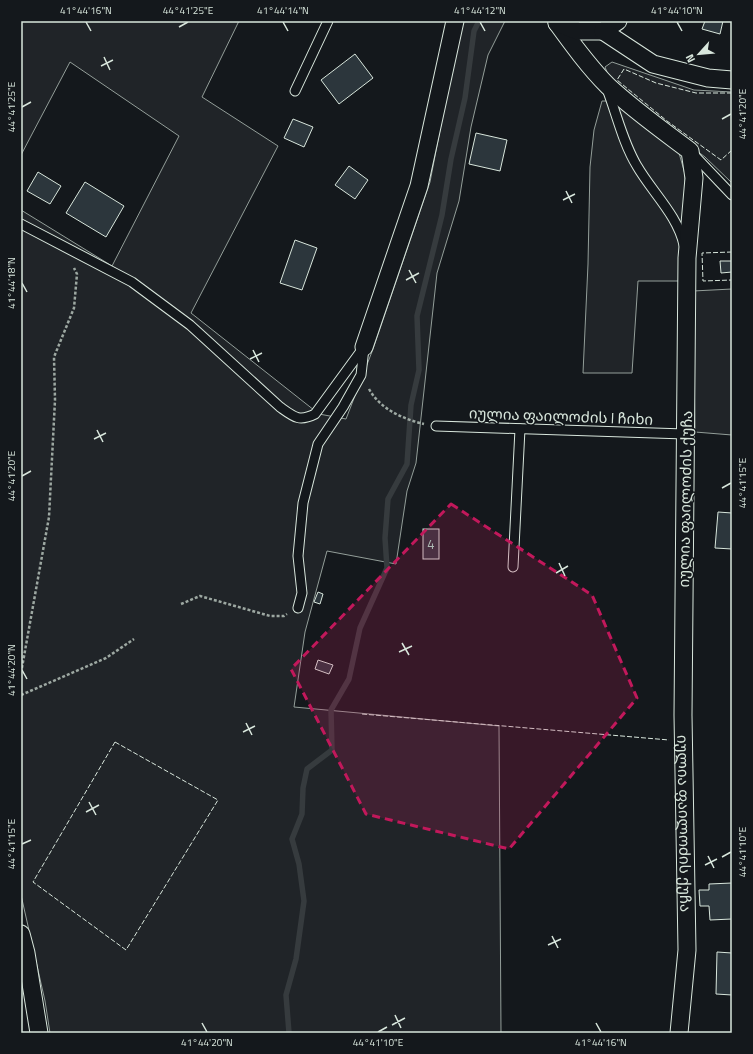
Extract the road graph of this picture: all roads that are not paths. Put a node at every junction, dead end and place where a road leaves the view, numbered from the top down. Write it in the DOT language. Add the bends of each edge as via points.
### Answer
graph roads {
  1 [pos="328,21"];
  2 [pos="455,21"];
  3 [pos="618,21"];
  4 [pos="555,22"];
  5 [pos="603,31"];
  6 [pos="603,80"];
  7 [pos="732,80"];
  8 [pos="295,90"];
  9 [pos="690,151"];
  10 [pos="732,195"];
  11 [pos="21,224"];
  12 [pos="687,258"];
  13 [pos="364,347"];
  14 [pos="436,426"];
  15 [pos="520,429"];
  16 [pos="685,434"];
  17 [pos="513,567"];
  18 [pos="298,608"];
  19 [pos="21,934"];
  20 [pos="38,1033"];
  21 [pos="678,1033"];
  1 -- 8 [label="lane"];
  2 -- 13 [label="street" via="419,186"];
  3 -- 5 [label="street"];
  4 -- 5 [label="street" via="578,31"];
  4 -- 6 [label="street"];
  5 -- 7 [label="street" via="653,64 708,78"];
  6 -- 9 [label="street"];
  6 -- 12 [label="lane" via="637,165 674,220 683,237"];
  9 -- 10 [label="lane"];
  9 -- 12 [label="street, იულია ფაილოძის ქუჩა" via="694,178"];
  11 -- 13 [label="lane" via="132,282 190,325 295,418 306,418 315,414"];
  12 -- 16 [label="street, იულია ფაილოძის ქუჩა"];
  13 -- 18 [label="lane" via="361,375 318,444 303,503 298,556 302,592"];
  14 -- 15 [label="lane, იულია ფაილოძის I ჩიხი"];
  15 -- 16 [label="lane, იულია ფაილოძის I ჩიხი"];
  15 -- 17 [label="lane"];
  16 -- 21 [label="street, იულია ფაილოძის ქუჩა" via="683,715 687,950"];
  19 -- 20 [label="street"];
}
